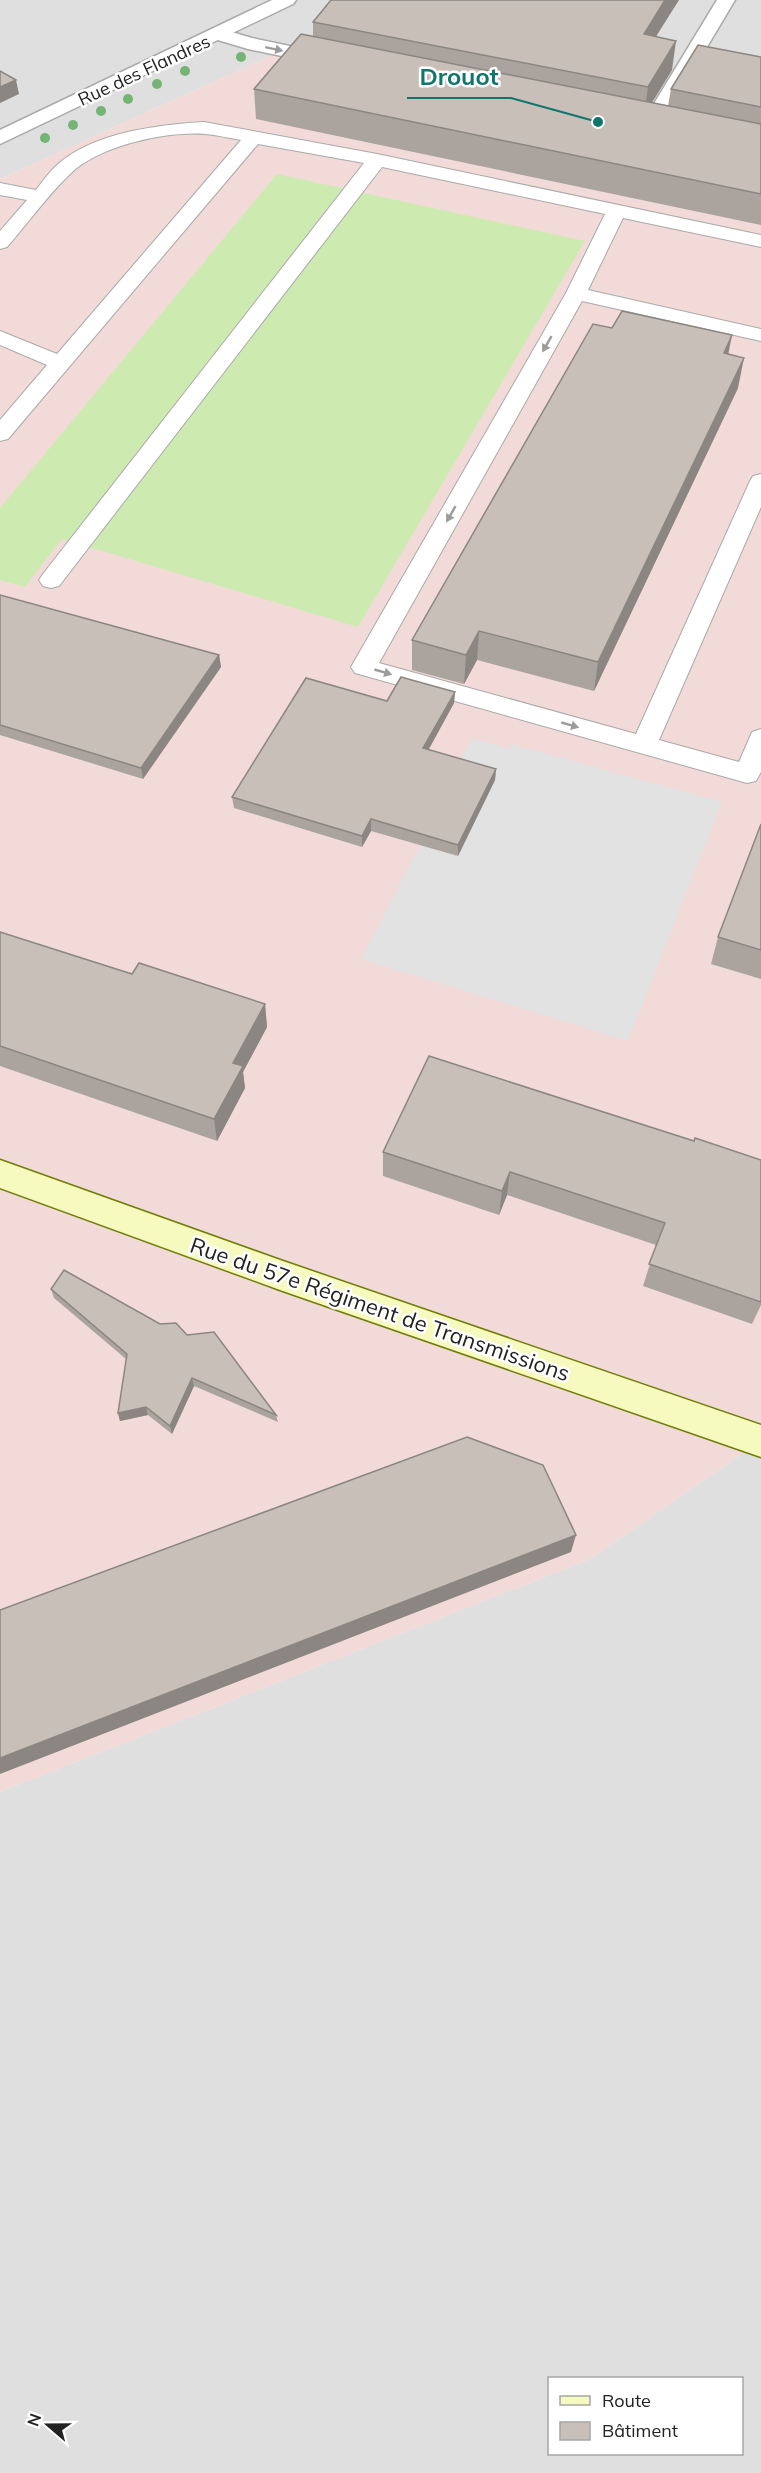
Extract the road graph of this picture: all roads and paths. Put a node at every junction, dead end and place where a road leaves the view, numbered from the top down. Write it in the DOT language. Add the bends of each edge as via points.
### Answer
graph roads {
  1 [pos="287,0"];
  2 [pos="726,0"];
  3 [pos="218,34"];
  4 [pos="353,65"];
  5 [pos="673,129"];
  6 [pos="254,137"];
  7 [pos="0,138"];
  8 [pos="377,160"];
  9 [pos="0,189"];
  10 [pos="39,196"];
  11 [pos="617,211"];
  12 [pos="761,241"];
  13 [pos="0,243"];
  14 [pos="576,293"];
  15 [pos="761,335"];
  16 [pos="0,337"];
  17 [pos="61,363"];
  18 [pos="0,434"];
  19 [pos="761,481"];
  20 [pos="51,580"];
  21 [pos="761,738"];
  22 [pos="644,746"];
  23 [pos="0,1174"];
  24 [pos="761,1441"];
  1 -- 3 [label="street, Rue des Flandres"];
  2 -- 5 [label="street" via="641,123"];
  3 -- 4 [label="street, one-way"];
  3 -- 7 [label="street, Rue des Flandres"];
  6 -- 8 [label="lane"];
  6 -- 10 [label="lane" via="204,128 154,130 82,156"];
  6 -- 17 [label="lane"];
  8 -- 11 [label="lane"];
  8 -- 20 [label="lane"];
  9 -- 10 [label="lane"];
  10 -- 13 [label="lane"];
  11 -- 12 [label="lane"];
  11 -- 14 [label="lane"];
  14 -- 15 [label="lane"];
  14 -- 22 [label="lane, one-way" via="364,666"];
  16 -- 17 [label="lane"];
  17 -- 18 [label="lane"];
  19 -- 22 [label="lane"];
  21 -- 22 [label="lane" via="747,774"];
  23 -- 24 [label="main road, Rue du 57e Régiment de Transmissions"];
}
